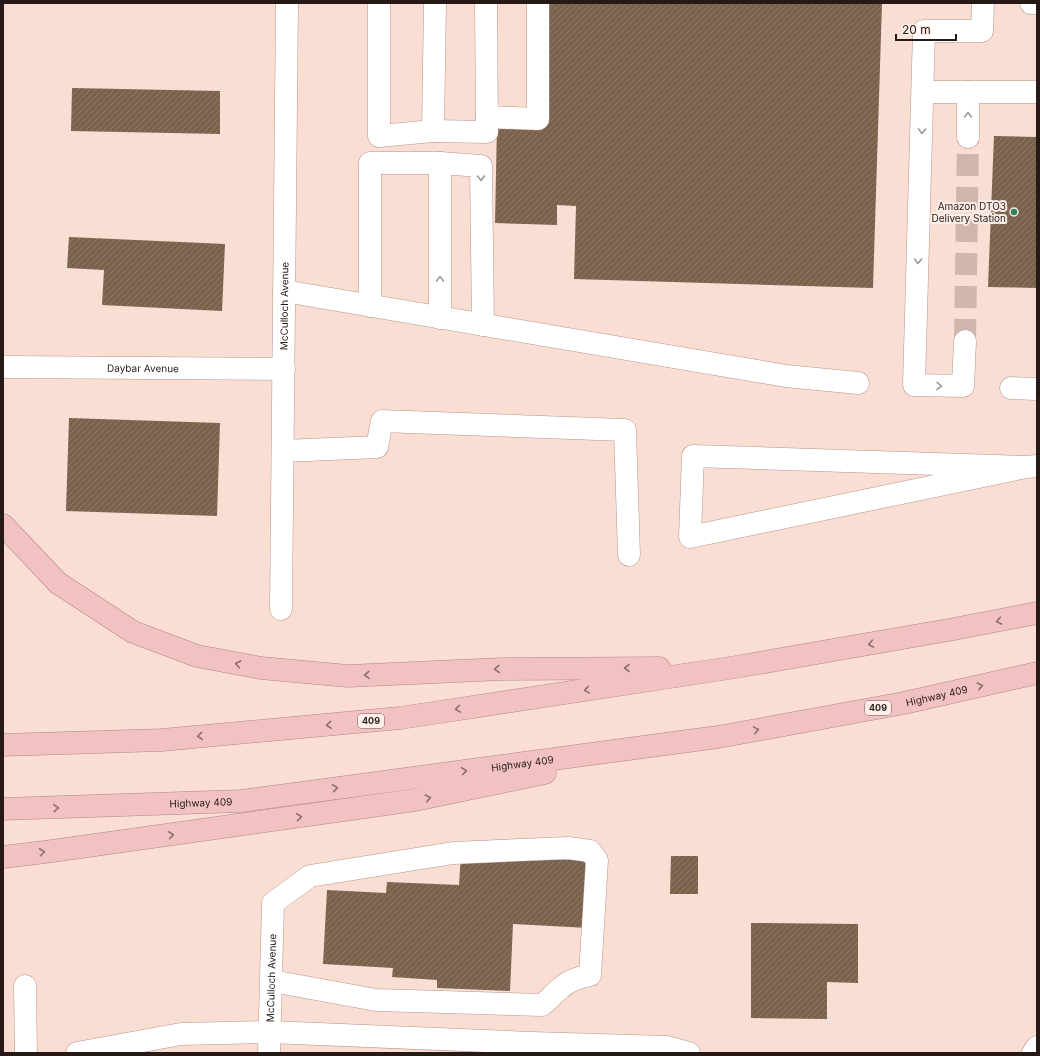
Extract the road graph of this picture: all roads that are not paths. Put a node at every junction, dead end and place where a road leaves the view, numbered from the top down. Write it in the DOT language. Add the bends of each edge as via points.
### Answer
graph roads {
  1 [pos="287,3"];
  2 [pos="379,3"];
  3 [pos="435,3"];
  4 [pos="486,3"];
  5 [pos="538,3"];
  6 [pos="983,3"];
  7 [pos="1031,3"];
  8 [pos="1037,3"];
  9 [pos="923,92"];
  10 [pos="968,92"];
  11 [pos="1037,92"];
  12 [pos="487,117"];
  13 [pos="433,131"];
  14 [pos="968,137"];
  15 [pos="440,163"];
  16 [pos="284,292"];
  17 [pos="370,306"];
  18 [pos="440,318"];
  19 [pos="483,325"];
  20 [pos="965,341"];
  21 [pos="3,367"];
  22 [pos="284,369"];
  23 [pos="858,383"];
  24 [pos="1011,388"];
  25 [pos="1037,389"];
  26 [pos="283,451"];
  27 [pos="1031,467"];
  28 [pos="3,525"];
  29 [pos="629,555"];
  30 [pos="281,609"];
  31 [pos="1037,613"];
  32 [pos="736,667"];
  33 [pos="1037,673"];
  34 [pos="718,737"];
  35 [pos="3,745"];
  36 [pos="3,809"];
  37 [pos="3,857"];
  38 [pos="272,981"];
  39 [pos="25,986"];
  40 [pos="270,1032"];
  41 [pos="1037,1047"];
  42 [pos="26,1053"];
  43 [pos="77,1053"];
  44 [pos="269,1053"];
  45 [pos="689,1053"];
  46 [pos="1032,1053"];
  1 -- 16 [label="street, McCulloch Avenue"];
  2 -- 13 [label="street" via="379,136"];
  3 -- 13 [label="street"];
  4 -- 12 [label="street"];
  5 -- 12 [label="street" via="538,119"];
  6 -- 9 [label="street" via="982,31 924,30"];
  7 -- 8 [label="street"];
  9 -- 10 [label="street"];
  9 -- 20 [label="street, one-way" via="914,385 963,386"];
  10 -- 11 [label="street"];
  14 -- 10 [label="street, one-way"];
  12 -- 13 [label="street" via="487,132"];
  15 -- 17 [label="street" via="370,162"];
  18 -- 15 [label="street, one-way"];
  15 -- 19 [label="street, one-way" via="481,166"];
  16 -- 17 [label="street"];
  16 -- 22 [label="street, McCulloch Avenue"];
  17 -- 18 [label="street"];
  18 -- 19 [label="street"];
  19 -- 23 [label="street" via="786,376"];
  21 -- 22 [label="street, Daybar Avenue"];
  22 -- 26 [label="street, McCulloch Avenue"];
  24 -- 25 [label="street"];
  26 -- 29 [label="street" via="377,447 382,422 625,430"];
  26 -- 30 [label="street, McCulloch Avenue"];
  27 -- 27 [label="street" via="729,529 690,537 693,456"];
  32 -- 28 [label="highway, one-way" via="502,669 348,676 261,668 197,656 133,632 58,583"];
  31 -- 32 [label="highway, 409, one-way" via="954,630"];
  32 -- 35 [label="highway, 409, one-way" via="400,718 162,740"];
  34 -- 33 [label="highway, Highway 409 / 409, one-way" via="904,703"];
  36 -- 34 [label="highway, Highway 409 / 409, one-way" via="241,801"];
  37 -- 34 [label="highway, one-way" via="415,800"];
  38 -- 38 [label="street, McCulloch Avenue" via="273,903 310,876 453,853 568,848 590,851 597,860 590,975 574,979 561,987 542,1005 376,1000"];
  38 -- 40 [label="street, McCulloch Avenue"];
  39 -- 42 [label="street"];
  40 -- 43 [label="street" via="181,1034"];
  40 -- 44 [label="street, McCulloch Avenue"];
  40 -- 45 [label="street" via="667,1047"];
  41 -- 46 [label="street"];
}
